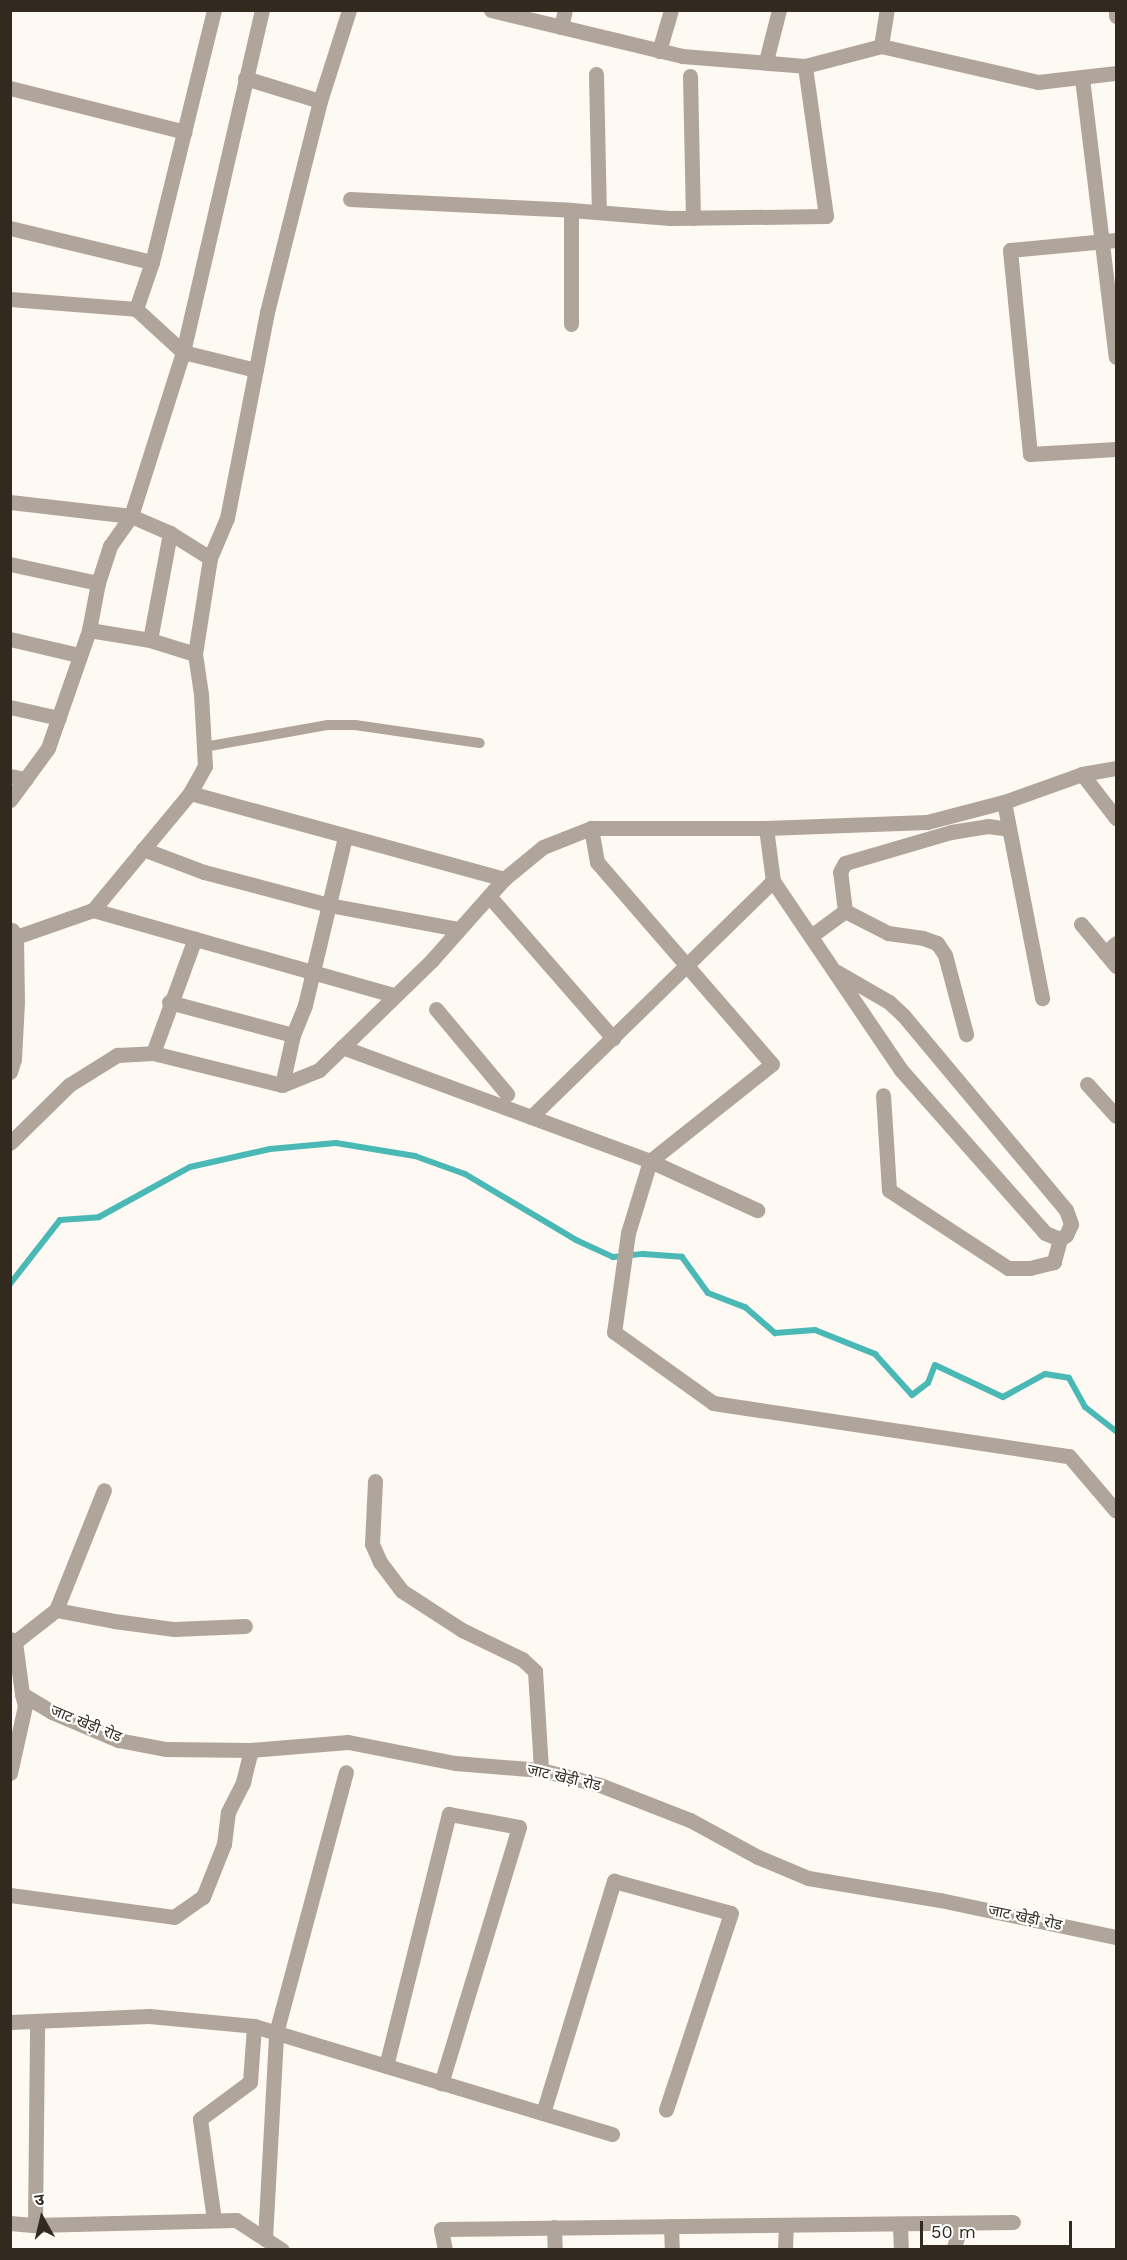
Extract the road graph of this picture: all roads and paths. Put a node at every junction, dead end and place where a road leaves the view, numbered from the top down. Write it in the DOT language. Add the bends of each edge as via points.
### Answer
graph roads {
  1 [pos="214,10"];
  2 [pos="262,10"];
  3 [pos="349,10"];
  4 [pos="491,10"];
  5 [pos="565,10"];
  6 [pos="671,10"];
  7 [pos="779,10"];
  8 [pos="887,10"];
  9 [pos="1116,10"];
  10 [pos="1116,16"];
  11 [pos="561,27"];
  12 [pos="880,46"];
  13 [pos="659,51"];
  14 [pos="766,61"];
  15 [pos="805,66"];
  16 [pos="1116,73"];
  17 [pos="596,74"];
  18 [pos="690,76"];
  19 [pos="245,78"];
  20 [pos="1082,78"];
  21 [pos="10,88"];
  22 [pos="320,100"];
  23 [pos="185,132"];
  24 [pos="350,199"];
  25 [pos="571,210"];
  26 [pos="599,212"];
  27 [pos="693,218"];
  28 [pos="10,228"];
  29 [pos="1109,241"];
  30 [pos="152,262"];
  31 [pos="10,299"];
  32 [pos="136,309"];
  33 [pos="572,324"];
  34 [pos="183,352"];
  35 [pos="1116,357"];
  36 [pos="256,370"];
  37 [pos="1116,449"];
  38 [pos="10,502"];
  39 [pos="131,516"];
  40 [pos="170,533"];
  41 [pos="210,558"];
  42 [pos="10,564"];
  43 [pos="98,583"];
  44 [pos="88,630"];
  45 [pos="10,639"];
  46 [pos="150,640"];
  47 [pos="195,654"];
  48 [pos="79,655"];
  49 [pos="10,707"];
  50 [pos="59,718"];
  51 [pos="480,743"];
  52 [pos="204,747"];
  53 [pos="1116,768"];
  54 [pos="1082,774"];
  55 [pos="10,776"];
  56 [pos="26,779"];
  57 [pos="190,793"];
  58 [pos="10,800"];
  59 [pos="1004,802"];
  60 [pos="1116,818"];
  61 [pos="591,828"];
  62 [pos="766,828"];
  63 [pos="1009,829"];
  64 [pos="345,837"];
  65 [pos="143,849"];
  66 [pos="504,879"];
  67 [pos="773,881"];
  68 [pos="489,896"];
  69 [pos="329,905"];
  70 [pos="93,910"];
  71 [pos="845,911"];
  72 [pos="1081,924"];
  73 [pos="459,929"];
  74 [pos="13,933"];
  75 [pos="811,936"];
  76 [pos="195,938"];
  77 [pos="1111,948"];
  78 [pos="1116,966"];
  79 [pos="686,968"];
  80 [pos="834,971"];
  81 [pos="313,972"];
  82 [pos="394,995"];
  83 [pos="1042,998"];
  84 [pos="14,1000"];
  85 [pos="170,1002"];
  86 [pos="436,1009"];
  87 [pos="966,1034"];
  88 [pos="293,1035"];
  89 [pos="613,1038"];
  90 [pos="342,1047"];
  91 [pos="153,1053"];
  92 [pos="483,1068"];
  93 [pos="10,1072"];
  94 [pos="1088,1083"];
  95 [pos="282,1085"];
  96 [pos="507,1094"];
  97 [pos="883,1095"];
  98 [pos="484,1100"];
  99 [pos="1116,1116"];
  100 [pos="531,1117"];
  101 [pos="10,1143"];
  102 [pos="650,1161"];
  103 [pos="757,1210"];
  104 [pos="1060,1239"];
  105 [pos="375,1480"];
  106 [pos="104,1490"];
  107 [pos="1116,1511"];
  108 [pos="56,1610"];
  109 [pos="245,1626"];
  110 [pos="13,1641"];
  111 [pos="22,1694"];
  112 [pos="251,1750"];
  113 [pos="541,1770"];
  114 [pos="346,1772"];
  115 [pos="10,1773"];
  116 [pos="10,1895"];
  117 [pos="1116,1937"];
  118 [pos="10,2022"];
  119 [pos="37,2022"];
  120 [pos="254,2026"];
  121 [pos="276,2033"];
  122 [pos="386,2066"];
  123 [pos="441,2083"];
  124 [pos="666,2110"];
  125 [pos="543,2113"];
  126 [pos="612,2134"];
  127 [pos="214,2220"];
  128 [pos="1013,2222"];
  129 [pos="10,2223"];
  130 [pos="962,2223"];
  131 [pos="900,2224"];
  132 [pos="35,2225"];
  133 [pos="786,2225"];
  134 [pos="671,2226"];
  135 [pos="554,2227"];
  136 [pos="265,2239"];
  137 [pos="282,2250"];
  138 [pos="445,2250"];
  139 [pos="555,2250"];
  140 [pos="672,2250"];
  141 [pos="785,2250"];
  142 [pos="901,2250"];
  143 [pos="953,2250"];
  1 -- 23 [label="street"];
  2 -- 19 [label="street"];
  3 -- 22 [label="street"];
  4 -- 11 [label="street"];
  5 -- 11 [label="street"];
  6 -- 13 [label="street"];
  7 -- 14 [label="street"];
  8 -- 12 [label="street"];
  9 -- 10 [label="street"];
  11 -- 13 [label="street"];
  12 -- 15 [label="street"];
  12 -- 20 [label="street" via="1038,82"];
  13 -- 14 [label="street"];
  14 -- 15 [label="street"];
  15 -- 27 [label="street" via="826,216"];
  16 -- 20 [label="street"];
  17 -- 26 [label="street"];
  18 -- 27 [label="street"];
  19 -- 22 [label="street"];
  19 -- 34 [label="street"];
  20 -- 29 [label="street"];
  21 -- 23 [label="street"];
  22 -- 36 [label="street"];
  23 -- 30 [label="street"];
  24 -- 25 [label="street"];
  25 -- 26 [label="street"];
  25 -- 33 [label="street"];
  26 -- 27 [label="street"];
  28 -- 30 [label="street"];
  29 -- 35 [label="street"];
  29 -- 37 [label="street" via="1010,250 1030,454"];
  30 -- 32 [label="street"];
  31 -- 32 [label="street"];
  32 -- 34 [label="street"];
  34 -- 36 [label="street"];
  34 -- 39 [label="street"];
  36 -- 41 [label="street" via="227,518"];
  38 -- 39 [label="street"];
  39 -- 40 [label="street"];
  39 -- 43 [label="street" via="110,546"];
  40 -- 41 [label="street"];
  40 -- 46 [label="street"];
  41 -- 47 [label="street"];
  42 -- 43 [label="street"];
  43 -- 44 [label="street"];
  44 -- 46 [label="street"];
  44 -- 48 [label="street"];
  45 -- 48 [label="street"];
  46 -- 47 [label="street"];
  47 -- 52 [label="street"];
  48 -- 50 [label="street"];
  49 -- 50 [label="street"];
  50 -- 56 [label="street" via="48,748"];
  51 -- 52 [label="lane" via="355,725 328,725"];
  52 -- 57 [label="street" via="205,766"];
  53 -- 54 [label="street"];
  54 -- 59 [label="street"];
  54 -- 60 [label="street"];
  55 -- 56 [label="street"];
  56 -- 58 [label="street"];
  57 -- 64 [label="street"];
  57 -- 65 [label="street"];
  59 -- 62 [label="street" via="927,822"];
  59 -- 63 [label="street"];
  61 -- 62 [label="street"];
  61 -- 66 [label="street" via="543,847"];
  61 -- 79 [label="street" via="597,862"];
  62 -- 67 [label="street"];
  63 -- 71 [label="street" via="988,826 951,832 845,863 840,872"];
  63 -- 83 [label="street"];
  64 -- 66 [label="street"];
  64 -- 69 [label="street"];
  65 -- 69 [label="street" via="204,872"];
  65 -- 70 [label="street"];
  66 -- 68 [label="street"];
  67 -- 75 [label="street"];
  67 -- 79 [label="street"];
  68 -- 73 [label="street"];
  68 -- 89 [label="street"];
  69 -- 73 [label="street"];
  69 -- 81 [label="street"];
  70 -- 74 [label="street"];
  70 -- 76 [label="street"];
  71 -- 75 [label="street"];
  71 -- 87 [label="street" via="888,933 937,943 945,955"];
  72 -- 77 [label="street"];
  73 -- 82 [label="street"];
  74 -- 84 [label="street"];
  75 -- 80 [label="street"];
  76 -- 81 [label="street"];
  76 -- 85 [label="street"];
  77 -- 78 [label="street"];
  79 -- 89 [label="street"];
  79 -- 102 [label="street" via="772,1064"];
  80 -- 104 [label="street" via="902,1070 1045,1233"];
  80 -- 104 [label="street" via="889,1002 903,1015 1066,1210 1071,1224"];
  81 -- 82 [label="street"];
  81 -- 88 [label="street"];
  82 -- 90 [label="street"];
  84 -- 93 [label="street" via="14,1059"];
  85 -- 88 [label="street"];
  85 -- 91 [label="street"];
  86 -- 92 [label="street"];
  88 -- 95 [label="street"];
  89 -- 100 [label="street"];
  90 -- 95 [label="street" via="319,1070"];
  90 -- 98 [label="street"];
  91 -- 95 [label="street"];
  91 -- 101 [label="street" via="117,1055 69,1084"];
  92 -- 96 [label="street"];
  92 -- 98 [label="street"];
  94 -- 99 [label="street"];
  97 -- 104 [label="street" via="889,1190 1008,1268 1054,1262"];
  98 -- 100 [label="street"];
  100 -- 102 [label="street"];
  102 -- 103 [label="street"];
  102 -- 107 [label="street" via="628,1233 614,1332 713,1403 1069,1456"];
  105 -- 113 [label="street" via="372,1544 402,1591 462,1630 522,1659 535,1671"];
  106 -- 108 [label="street"];
  108 -- 109 [label="street" via="174,1629"];
  108 -- 110 [label="street"];
  110 -- 111 [label="street"];
  111 -- 112 [label="street, जाट खेड़ी रोड" via="52,1712 118,1740 166,1749"];
  111 -- 115 [label="street" via="25,1706"];
  112 -- 113 [label="street, जाट खेड़ी रोड" via="348,1742 454,1763"];
  112 -- 116 [label="street" via="243,1782 228,1812 224,1844 203,1897 174,1917"];
  113 -- 117 [label="street, जाट खेड़ी रोड" via="600,1785 690,1820 758,1857 808,1878 940,1900"];
  114 -- 121 [label="street"];
  118 -- 119 [label="street"];
  119 -- 120 [label="street" via="149,2016"];
  119 -- 132 [label="street"];
  120 -- 121 [label="street"];
  120 -- 127 [label="street" via="250,2082 200,2119"];
  121 -- 122 [label="street"];
  121 -- 136 [label="street"];
  122 -- 123 [label="street"];
  122 -- 123 [label="street" via="449,1814 519,1827"];
  123 -- 125 [label="street"];
  124 -- 125 [label="street" via="731,1913 614,1881"];
  125 -- 126 [label="street"];
  127 -- 132 [label="street"];
  127 -- 136 [label="street" via="236,2220"];
  128 -- 130 [label="street"];
  129 -- 132 [label="street"];
  130 -- 131 [label="street"];
  130 -- 143 [label="street"];
  131 -- 133 [label="street"];
  131 -- 142 [label="street"];
  133 -- 134 [label="street"];
  133 -- 141 [label="street"];
  134 -- 135 [label="street"];
  134 -- 140 [label="street"];
  135 -- 138 [label="street" via="441,2229"];
  135 -- 139 [label="street"];
  136 -- 137 [label="street"];
}
